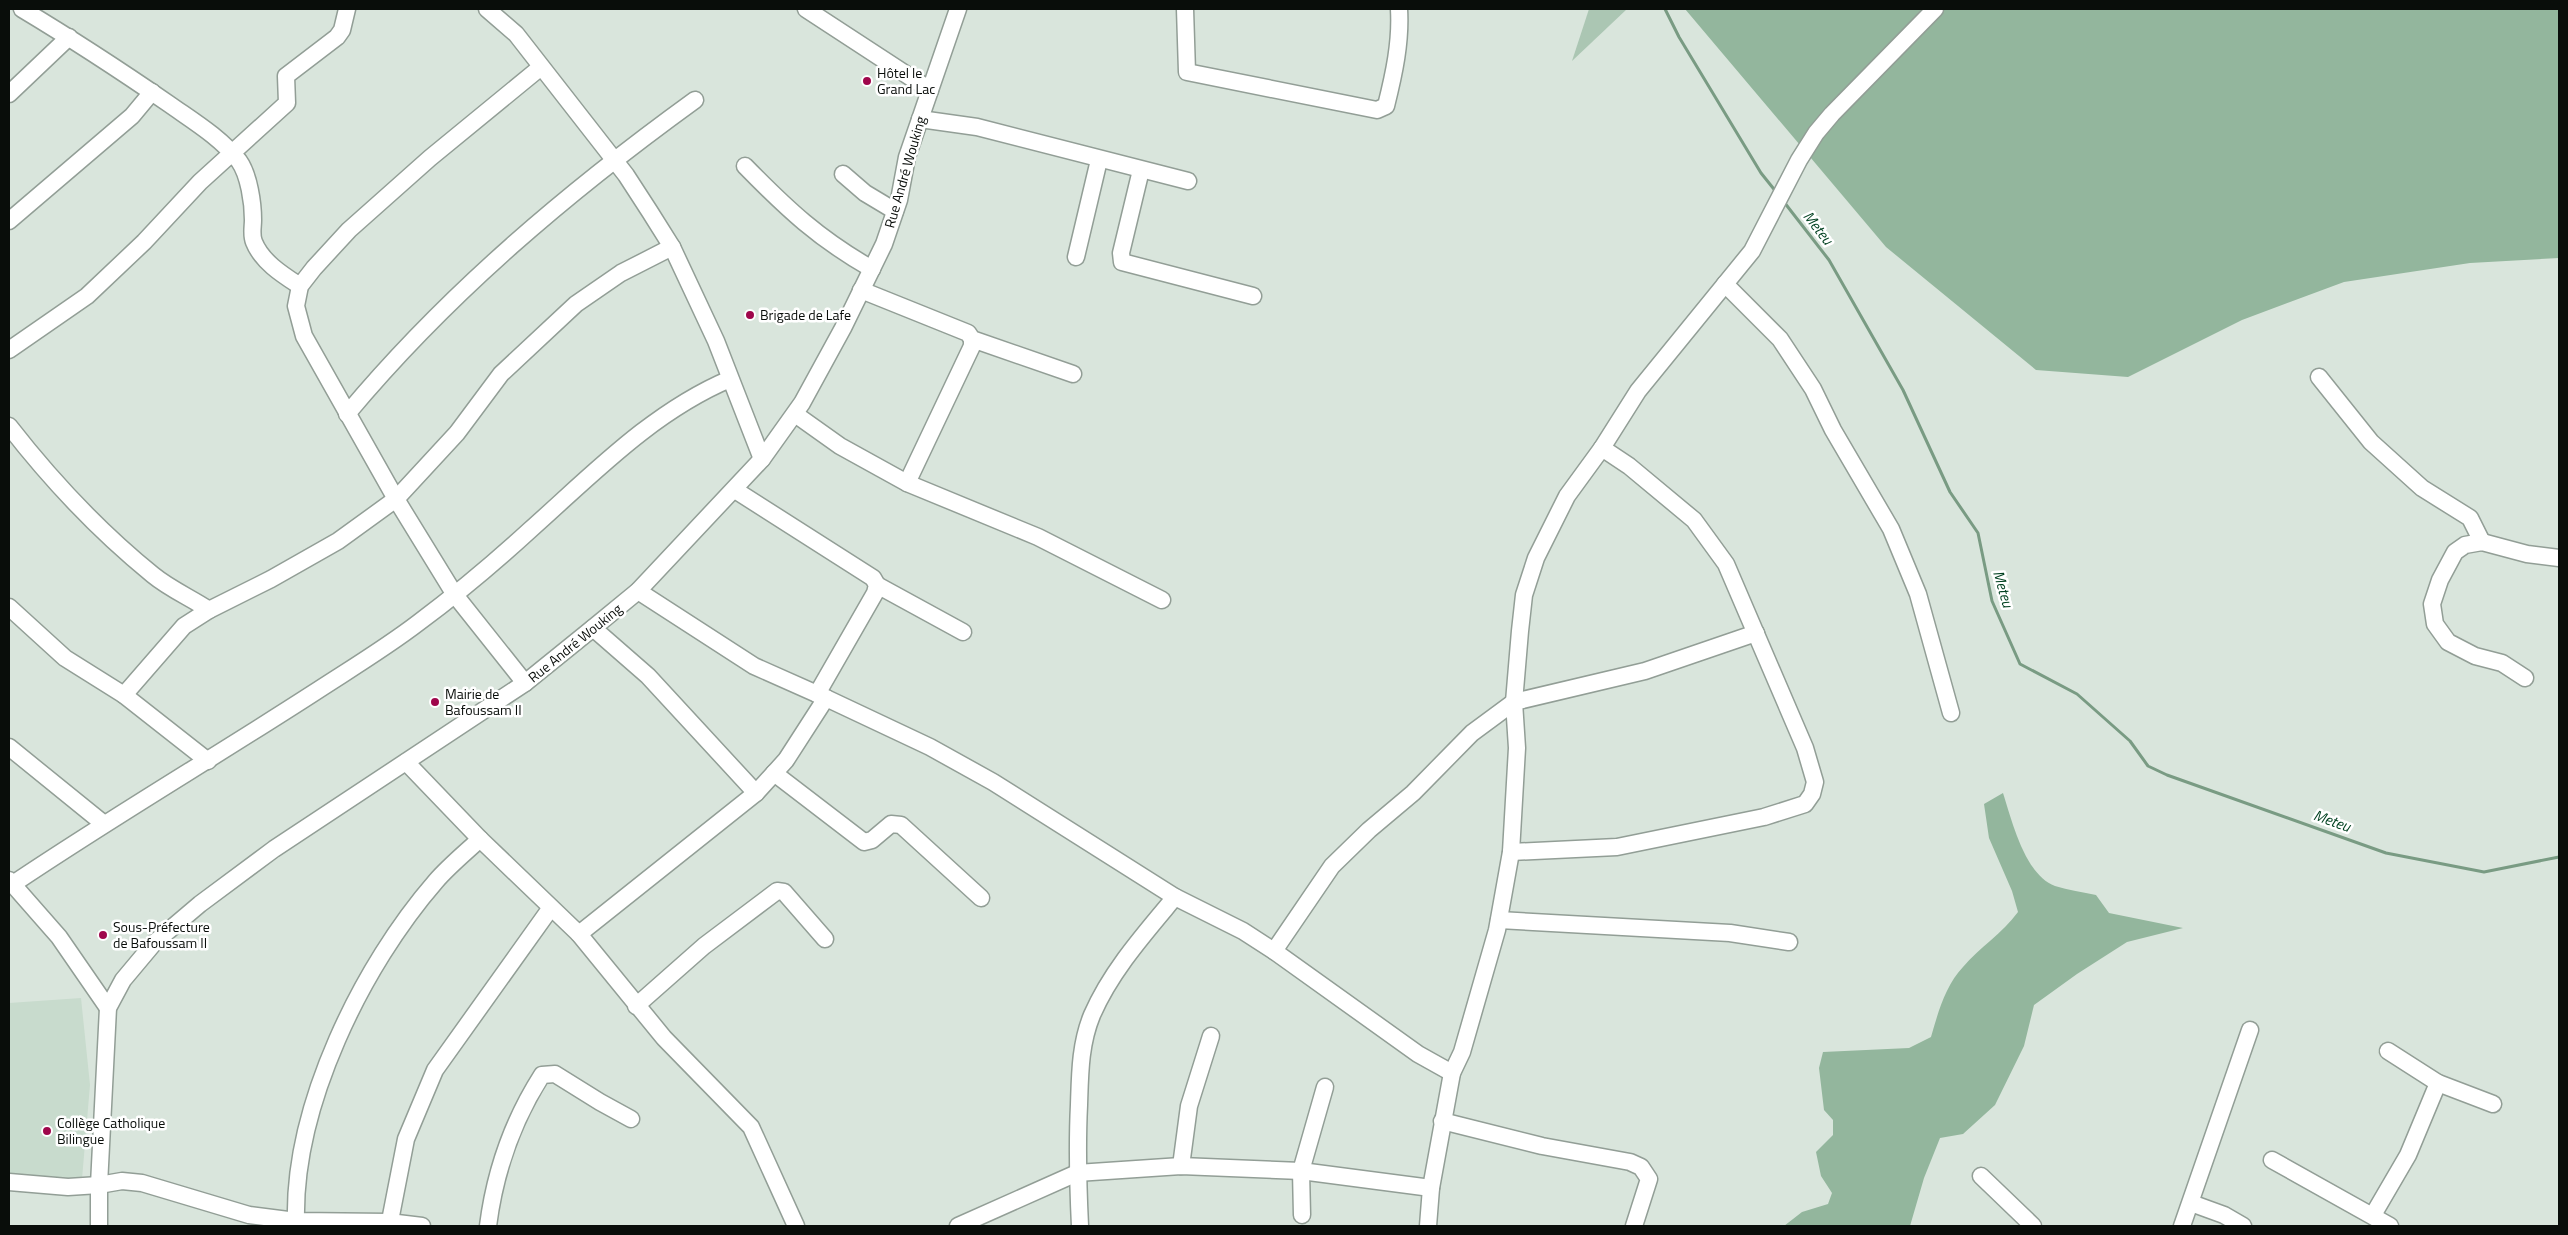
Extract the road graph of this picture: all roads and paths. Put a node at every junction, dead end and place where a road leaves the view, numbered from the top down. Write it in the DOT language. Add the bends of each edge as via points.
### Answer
graph roads {
  1 [pos="22,9"];
  2 [pos="347,9"];
  3 [pos="487,9"];
  4 [pos="806,9"];
  5 [pos="958,9"];
  6 [pos="1185,9"];
  7 [pos="1399,9"];
  8 [pos="1936,9"];
  9 [pos="69,37"];
  10 [pos="541,68"];
  11 [pos="930,90"];
  12 [pos="152,92"];
  13 [pos="9,94"];
  14 [pos="695,100"];
  15 [pos="920,119"];
  16 [pos="232,154"];
  17 [pos="612,160"];
  18 [pos="1099,160"];
  19 [pos="745,166"];
  20 [pos="1142,170"];
  21 [pos="843,174"];
  22 [pos="1188,181"];
  23 [pos="895,211"];
  24 [pos="9,222"];
  25 [pos="672,248"];
  26 [pos="1076,257"];
  27 [pos="872,269"];
  28 [pos="1725,284"];
  29 [pos="300,286"];
  30 [pos="862,290"];
  31 [pos="1253,296"];
  32 [pos="972,339"];
  33 [pos="9,350"];
  34 [pos="1073,374"];
  35 [pos="2319,377"];
  36 [pos="730,379"];
  37 [pos="347,414"];
  38 [pos="795,414"];
  39 [pos="9,426"];
  40 [pos="1602,448"];
  41 [pos="762,459"];
  42 [pos="907,483"];
  43 [pos="735,490"];
  44 [pos="396,498"];
  45 [pos="2482,542"];
  46 [pos="2559,558"];
  47 [pos="877,585"];
  48 [pos="638,591"];
  49 [pos="455,595"];
  50 [pos="1162,600"];
  51 [pos="9,607"];
  52 [pos="209,610"];
  53 [pos="593,628"];
  54 [pos="963,632"];
  55 [pos="1756,633"];
  56 [pos="2525,678"];
  57 [pos="525,683"];
  58 [pos="124,695"];
  59 [pos="821,696"];
  60 [pos="1514,702"];
  61 [pos="1951,713"];
  62 [pos="9,747"];
  63 [pos="208,761"];
  64 [pos="406,762"];
  65 [pos="774,773"];
  66 [pos="756,793"];
  67 [pos="104,824"];
  68 [pos="480,839"];
  69 [pos="1511,852"];
  70 [pos="11,882"];
  71 [pos="1175,897"];
  72 [pos="982,898"];
  73 [pos="550,909"];
  74 [pos="1499,920"];
  75 [pos="579,934"];
  76 [pos="825,939"];
  77 [pos="1788,942"];
  78 [pos="1274,951"];
  79 [pos="636,1006"];
  80 [pos="108,1008"];
  81 [pos="2250,1030"];
  82 [pos="1211,1036"];
  83 [pos="2388,1051"];
  84 [pos="1452,1073"];
  85 [pos="2438,1083"];
  86 [pos="1325,1087"];
  87 [pos="2493,1104"];
  88 [pos="632,1119"];
  89 [pos="1442,1121"];
  90 [pos="2272,1160"];
  91 [pos="1181,1166"];
  92 [pos="1302,1171"];
  93 [pos="1077,1173"];
  94 [pos="1981,1176"];
  95 [pos="9,1182"];
  96 [pos="99,1185"];
  97 [pos="1431,1188"];
  98 [pos="2191,1203"];
  99 [pos="1302,1215"];
  100 [pos="2373,1215"];
  101 [pos="249,1221"];
  102 [pos="299,1223"];
  103 [pos="389,1224"];
  104 [pos="99,1226"];
  105 [pos="422,1226"];
  106 [pos="488,1226"];
  107 [pos="796,1226"];
  108 [pos="958,1226"];
  109 [pos="1080,1226"];
  110 [pos="1428,1226"];
  111 [pos="1634,1226"];
  112 [pos="2033,1226"];
  113 [pos="2182,1226"];
  114 [pos="2243,1226"];
  115 [pos="2390,1226"];
  1 -- 9 [label="street"];
  2 -- 16 [label="street" via="337,37 286,76 287,103"];
  3 -- 10 [label="street" via="516,34"];
  4 -- 11 [label="street"];
  5 -- 11 [label="street, Rue André Wouking"];
  6 -- 7 [label="street" via="1187,72 1377,110 1386,106 1394,76"];
  8 -- 28 [label="street" via="1816,134 1752,250"];
  9 -- 12 [label="street"];
  9 -- 13 [label="street"];
  10 -- 17 [label="street"];
  10 -- 29 [label="street" via="430,158 349,230"];
  11 -- 15 [label="street, Rue André Wouking"];
  12 -- 16 [label="street" via="214,136"];
  12 -- 24 [label="street" via="132,116"];
  14 -- 17 [label="street"];
  15 -- 18 [label="street" via="977,127"];
  15 -- 23 [label="street, Rue André Wouking" via="907,156"];
  16 -- 29 [label="street" via="241,163 246,178 254,244 279,272"];
  16 -- 33 [label="street" via="87,296"];
  17 -- 25 [label="street" via="626,175"];
  17 -- 37 [label="street" via="539,221 434,317 391,361"];
  18 -- 20 [label="street"];
  18 -- 26 [label="street"];
  19 -- 27 [label="street" via="803,223 837,250"];
  20 -- 22 [label="street"];
  20 -- 31 [label="street" via="1120,253 1122,262"];
  21 -- 23 [label="street" via="864,193"];
  23 -- 27 [label="street, Rue André Wouking"];
  25 -- 36 [label="street" via="716,341"];
  25 -- 44 [label="street" via="620,273 576,304 501,374 457,433"];
  27 -- 30 [label="street, Rue André Wouking"];
  28 -- 40 [label="street" via="1638,391"];
  28 -- 61 [label="street" via="1780,339 1813,388 1833,430 1891,529 1918,594"];
  29 -- 37 [label="street" via="296,306 298,320"];
  30 -- 32 [label="street" via="968,333"];
  30 -- 38 [label="street, Rue André Wouking"];
  32 -- 34 [label="street"];
  32 -- 42 [label="street" via="972,346"];
  35 -- 45 [label="street" via="2372,442 2422,488 2470,518"];
  36 -- 41 [label="street"];
  36 -- 49 [label="street" via="711,387 623,445"];
  37 -- 44 [label="street"];
  38 -- 41 [label="street, Rue André Wouking"];
  38 -- 42 [label="street" via="840,446"];
  39 -- 52 [label="street" via="38,463 116,542 154,576"];
  40 -- 55 [label="street" via="1694,520 1726,564"];
  40 -- 60 [label="street" via="1567,496 1536,558 1524,595"];
  41 -- 43 [label="street, Rue André Wouking"];
  42 -- 50 [label="street" via="1038,538"];
  43 -- 47 [label="street" via="873,578"];
  43 -- 48 [label="street, Rue André Wouking"];
  44 -- 49 [label="street"];
  44 -- 52 [label="street" via="338,541"];
  45 -- 46 [label="street" via="2527,554"];
  45 -- 56 [label="street" via="2465,545 2455,552 2432,604 2434,624 2448,642 2475,656 2502,663"];
  47 -- 54 [label="street"];
  47 -- 59 [label="street"];
  48 -- 53 [label="street, Rue André Wouking"];
  48 -- 59 [label="street" via="754,666"];
  49 -- 57 [label="street"];
  49 -- 63 [label="street" via="401,636"];
  51 -- 58 [label="street" via="65,658"];
  52 -- 58 [label="street" via="184,626"];
  53 -- 57 [label="street, Rue André Wouking"];
  53 -- 66 [label="street" via="648,676"];
  55 -- 60 [label="street" via="1645,671"];
  55 -- 69 [label="street" via="1805,748 1815,782 1805,804 1764,817 1618,847"];
  57 -- 64 [label="street, Rue André Wouking"];
  58 -- 63 [label="street"];
  59 -- 65 [label="street" via="792,752"];
  59 -- 71 [label="street" via="930,747 993,782"];
  60 -- 69 [label="street" via="1517,748"];
  60 -- 78 [label="street" via="1472,733 1332,866"];
  62 -- 67 [label="street"];
  63 -- 67 [label="street"];
  64 -- 68 [label="street"];
  64 -- 80 [label="street, Rue André Wouking" via="274,849 200,904 136,962"];
  65 -- 66 [label="street"];
  65 -- 72 [label="street" via="864,842 872,840 891,824 900,825"];
  66 -- 75 [label="street"];
  67 -- 70 [label="street"];
  68 -- 73 [label="street"];
  68 -- 102 [label="street" via="436,881 394,937 352,1004 332,1050 299,1166 295,1198"];
  69 -- 74 [label="street"];
  70 -- 80 [label="street" via="59,937"];
  71 -- 78 [label="street" via="1243,931"];
  71 -- 93 [label="street" via="1133,947 1092,1015 1081,1056"];
  73 -- 75 [label="street"];
  73 -- 103 [label="street" via="435,1070 406,1139"];
  74 -- 77 [label="street" via="1730,934"];
  74 -- 84 [label="street" via="1462,1052"];
  75 -- 79 [label="street"];
  76 -- 79 [label="street" via="784,892 776,891 704,946"];
  78 -- 84 [label="street" via="1418,1054"];
  79 -- 107 [label="street" via="751,1128"];
  80 -- 96 [label="street, Rue André Wouking"];
  81 -- 98 [label="street"];
  82 -- 91 [label="street" via="1189,1106"];
  83 -- 85 [label="street"];
  84 -- 89 [label="street"];
  85 -- 87 [label="street"];
  85 -- 100 [label="street" via="2408,1155"];
  86 -- 92 [label="street"];
  88 -- 106 [label="street" via="555,1074 542,1075 510,1133 492,1194"];
  89 -- 97 [label="street"];
  89 -- 111 [label="street" via="1641,1167 1649,1179"];
  90 -- 100 [label="street"];
  91 -- 92 [label="street"];
  91 -- 93 [label="street"];
  92 -- 97 [label="street"];
  92 -- 99 [label="street"];
  93 -- 108 [label="street"];
  93 -- 109 [label="street"];
  94 -- 112 [label="street"];
  95 -- 96 [label="street" via="68,1187"];
  96 -- 101 [label="street" via="142,1182"];
  96 -- 104 [label="street, Rue André Wouking"];
  97 -- 110 [label="street"];
  98 -- 113 [label="street"];
  98 -- 114 [label="street"];
  100 -- 115 [label="street"];
  101 -- 102 [label="street"];
  102 -- 103 [label="street"];
  103 -- 105 [label="street"];
}
